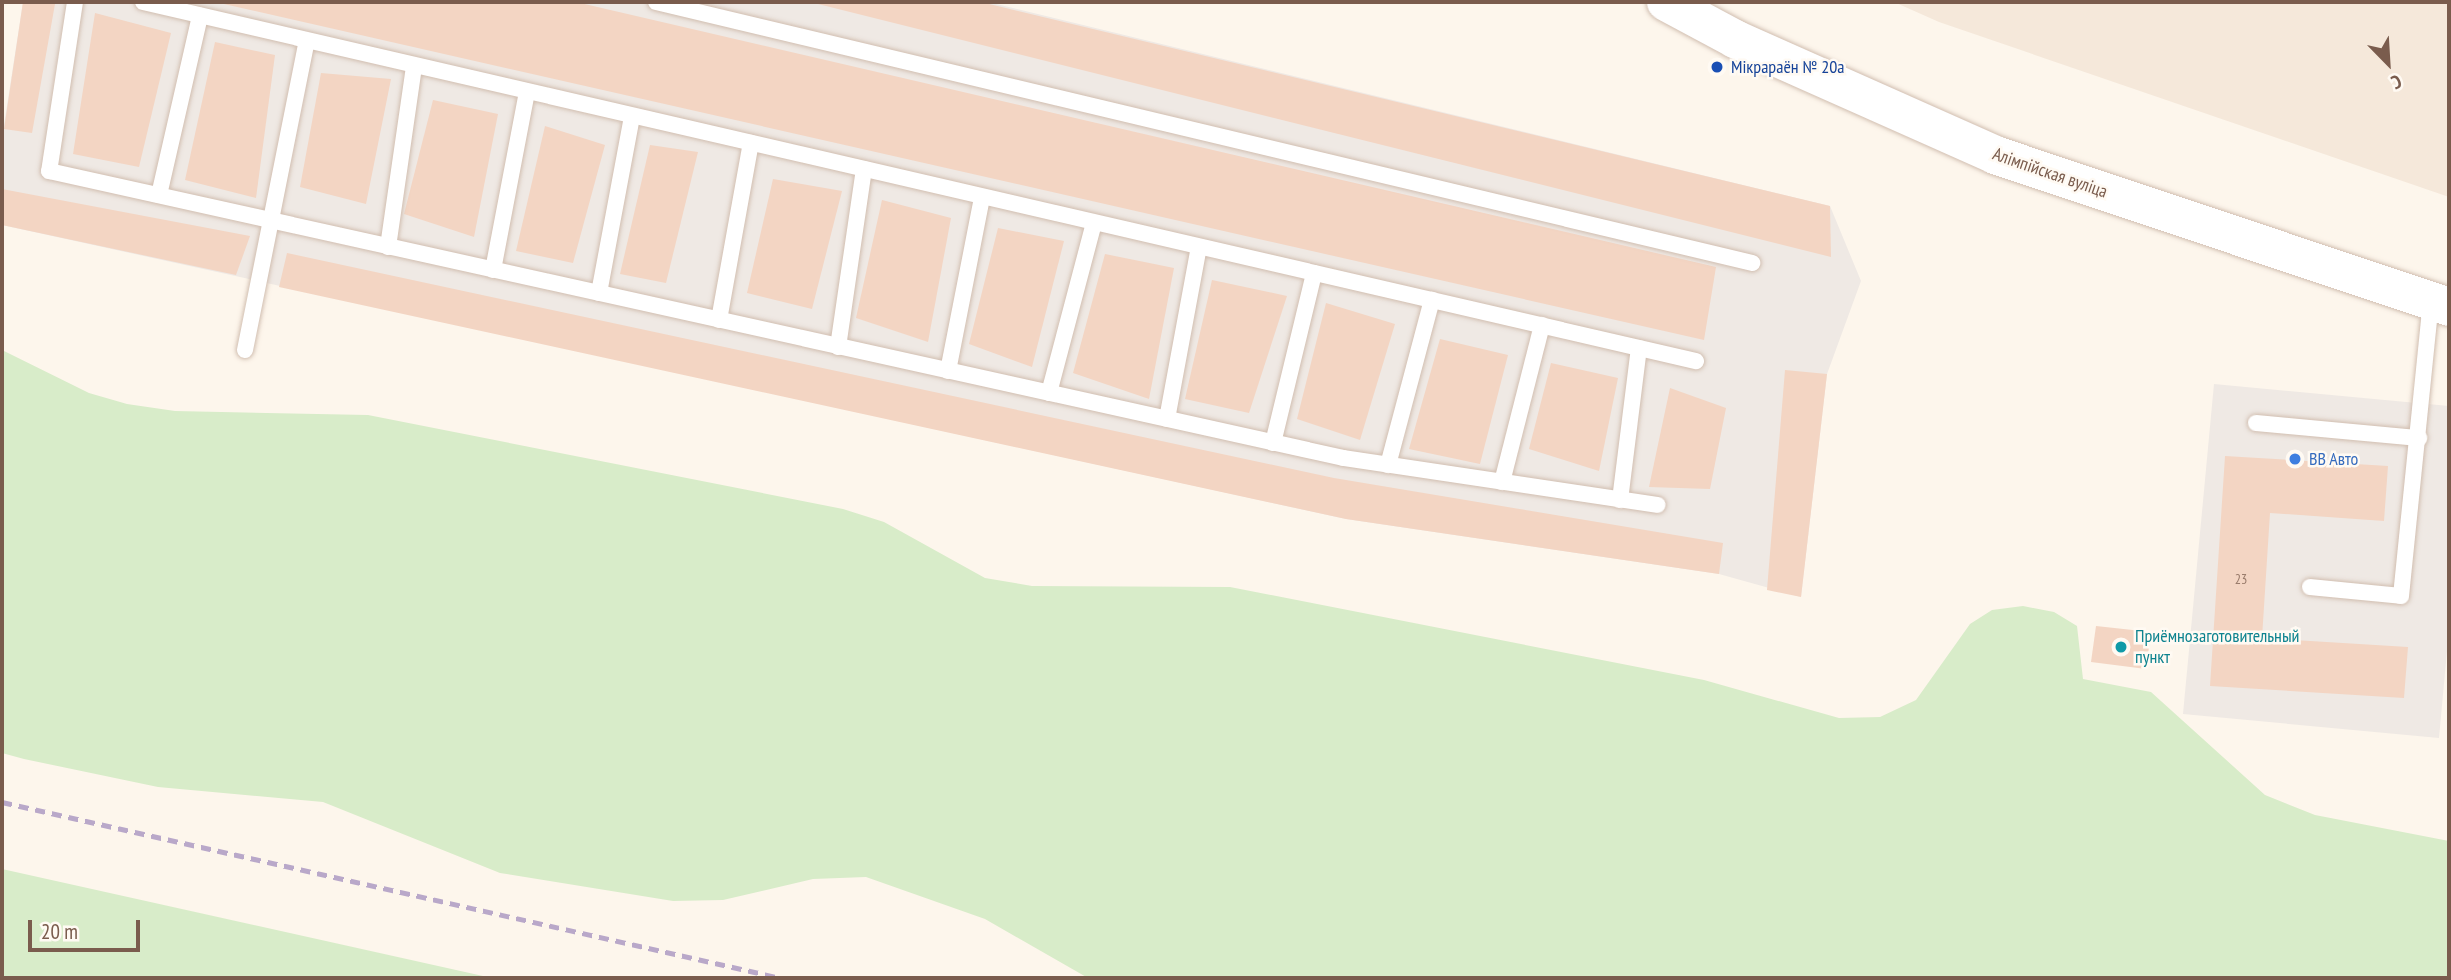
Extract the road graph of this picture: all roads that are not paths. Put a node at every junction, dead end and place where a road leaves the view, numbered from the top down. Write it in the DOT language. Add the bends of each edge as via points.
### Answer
graph roads {
  1 [pos="75,2"];
  2 [pos="143,2"];
  3 [pos="656,2"];
  4 [pos="1666,2"];
  5 [pos="200,16"];
  6 [pos="306,41"];
  7 [pos="414,66"];
  8 [pos="527,92"];
  9 [pos="632,116"];
  10 [pos="751,143"];
  11 [pos="864,169"];
  12 [pos="159,195"];
  13 [pos="982,197"];
  14 [pos="274,221"];
  15 [pos="1094,223"];
  16 [pos="388,247"];
  17 [pos="1199,247"];
  18 [pos="1752,263"];
  19 [pos="493,270"];
  20 [pos="1314,273"];
  21 [pos="599,293"];
  22 [pos="1433,300"];
  23 [pos="2440,304"];
  24 [pos="719,320"];
  25 [pos="1542,325"];
  26 [pos="838,346"];
  27 [pos="1639,348"];
  28 [pos="245,349"];
  29 [pos="1696,361"];
  30 [pos="948,371"];
  31 [pos="1049,393"];
  32 [pos="1167,419"];
  33 [pos="2256,423"];
  34 [pos="2419,438"];
  35 [pos="1273,443"];
  36 [pos="1388,465"];
  37 [pos="1502,482"];
  38 [pos="1620,500"];
  39 [pos="1657,505"];
  40 [pos="2310,587"];
  1 -- 12 [label="lane" via="49,171"];
  2 -- 5 [label="lane"];
  3 -- 18 [label="lane"];
  4 -- 23 [label="street, Алімпійская вуліца" via="1995,155"];
  5 -- 6 [label="lane"];
  5 -- 12 [label="lane"];
  6 -- 7 [label="lane"];
  6 -- 14 [label="lane"];
  7 -- 8 [label="lane"];
  7 -- 16 [label="lane"];
  8 -- 9 [label="lane"];
  8 -- 19 [label="lane"];
  9 -- 10 [label="lane"];
  9 -- 21 [label="lane"];
  10 -- 11 [label="lane"];
  10 -- 24 [label="lane"];
  11 -- 13 [label="lane"];
  11 -- 26 [label="lane"];
  12 -- 14 [label="lane"];
  13 -- 15 [label="lane"];
  13 -- 30 [label="lane"];
  14 -- 16 [label="lane"];
  14 -- 28 [label="lane"];
  15 -- 17 [label="lane"];
  15 -- 31 [label="lane"];
  16 -- 19 [label="lane"];
  17 -- 20 [label="lane"];
  17 -- 32 [label="lane"];
  19 -- 21 [label="lane"];
  20 -- 22 [label="lane"];
  20 -- 35 [label="lane"];
  21 -- 24 [label="lane"];
  22 -- 25 [label="lane"];
  22 -- 36 [label="lane"];
  23 -- 34 [label="lane"];
  24 -- 26 [label="lane"];
  25 -- 27 [label="lane"];
  25 -- 37 [label="lane"];
  26 -- 30 [label="lane"];
  27 -- 29 [label="lane"];
  27 -- 38 [label="lane"];
  30 -- 31 [label="lane"];
  31 -- 32 [label="lane"];
  32 -- 35 [label="lane"];
  33 -- 34 [label="lane"];
  34 -- 40 [label="lane" via="2402,596"];
  35 -- 36 [label="lane"];
  36 -- 37 [label="lane"];
  37 -- 38 [label="lane"];
  38 -- 39 [label="lane"];
}
